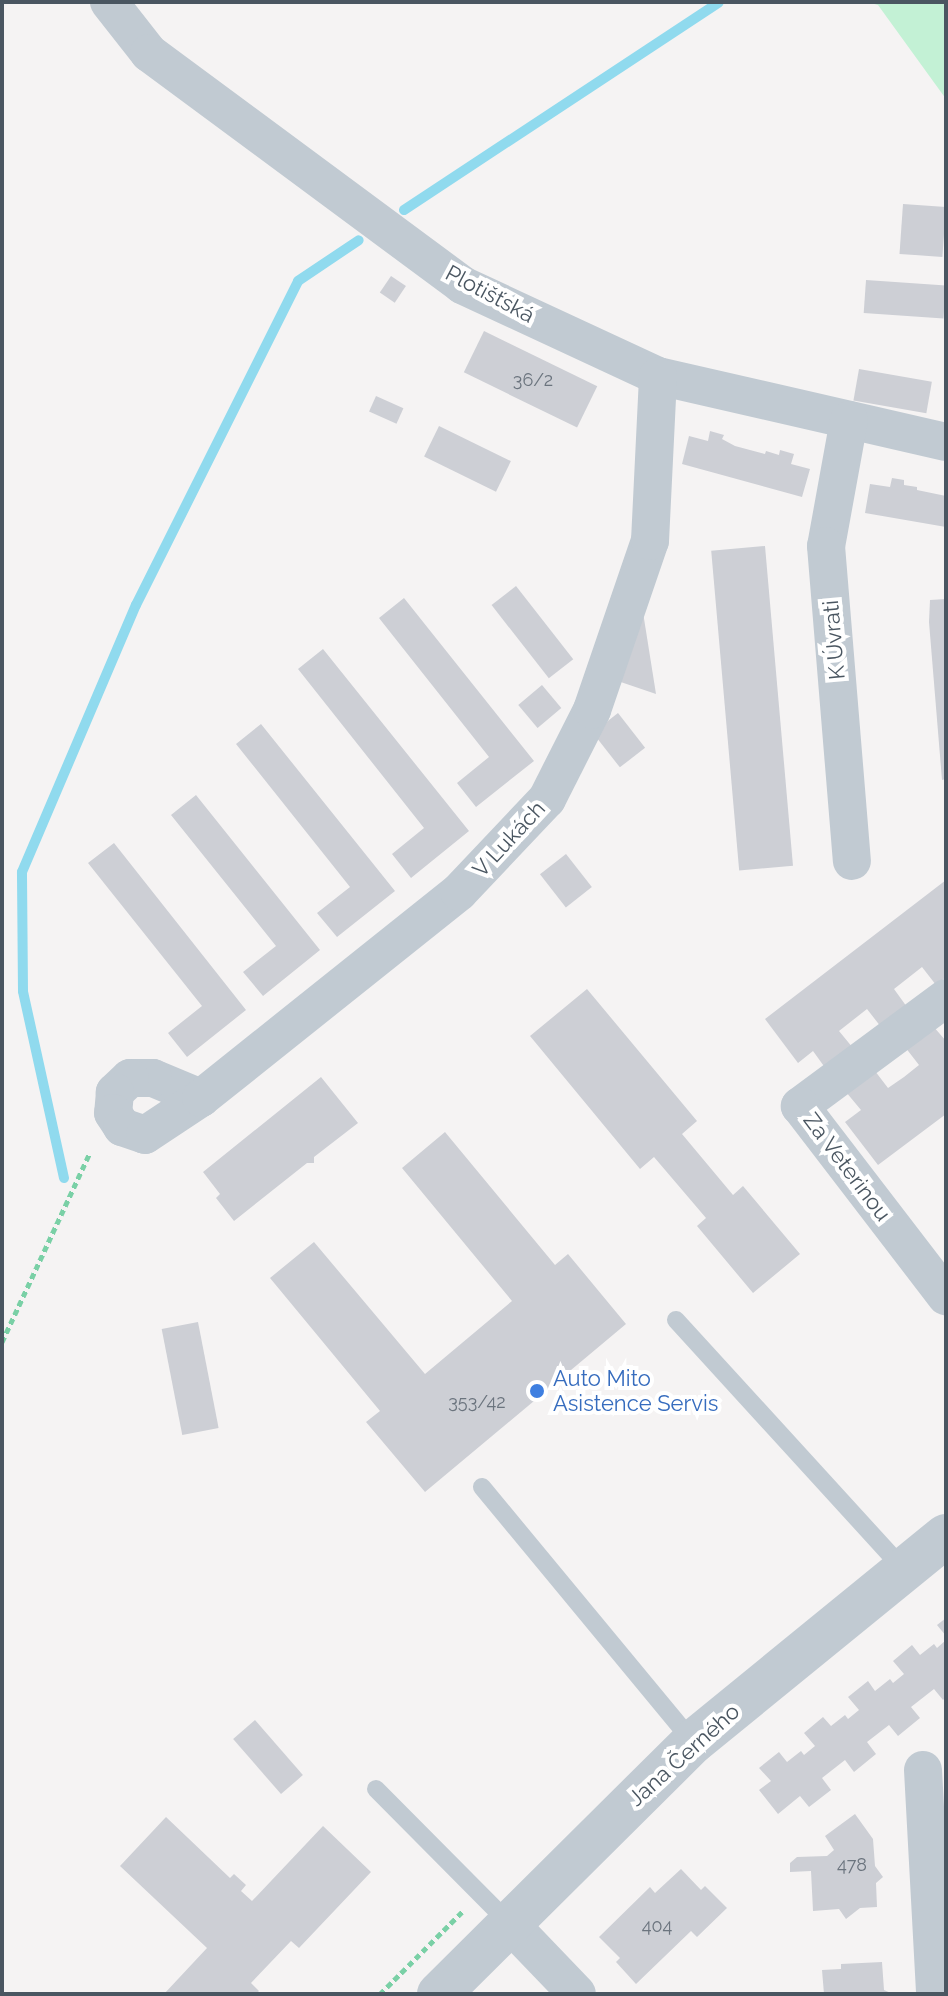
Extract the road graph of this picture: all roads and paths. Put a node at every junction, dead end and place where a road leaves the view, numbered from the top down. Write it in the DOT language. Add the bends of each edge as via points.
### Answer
graph roads {
  1 [pos="109,2"];
  2 [pos="658,376"];
  3 [pos="849,420"];
  4 [pos="946,442"];
  5 [pos="852,861"];
  6 [pos="946,998"];
  7 [pos="201,1098"];
  8 [pos="90,1152"];
  9 [pos="946,1296"];
  10 [pos="676,1320"];
  11 [pos="2,1342"];
  12 [pos="482,1487"];
  13 [pos="946,1536"];
  14 [pos="903,1569"];
  15 [pos="693,1742"];
  16 [pos="923,1770"];
  17 [pos="376,1789"];
  18 [pos="494,1909"];
  19 [pos="380,1994"];
  20 [pos="439,1994"];
  21 [pos="577,1994"];
  22 [pos="935,1994"];
  1 -- 2 [label="street, Plotišťská" via="149,53 462,285"];
  2 -- 3 [label="street, Plotišťská"];
  2 -- 7 [label="street, V Lukách" via="650,541 592,710 547,799 459,892"];
  3 -- 4 [label="street, Plotišťská"];
  3 -- 5 [label="street, K Úvrati" via="826,546"];
  6 -- 9 [label="street, Za Veterinou" via="800,1106"];
  8 -- 11 [label="path"];
  10 -- 14 [label="lane"];
  12 -- 15 [label="lane"];
  13 -- 14 [label="street, Jana Černého"];
  14 -- 15 [label="street, Jana Černého"];
  15 -- 18 [label="street, Jana Černého"];
  16 -- 22 [label="street"];
  17 -- 18 [label="lane"];
  18 -- 19 [label="path"];
  18 -- 20 [label="street, Jana Černého"];
  18 -- 21 [label="street"];
}
